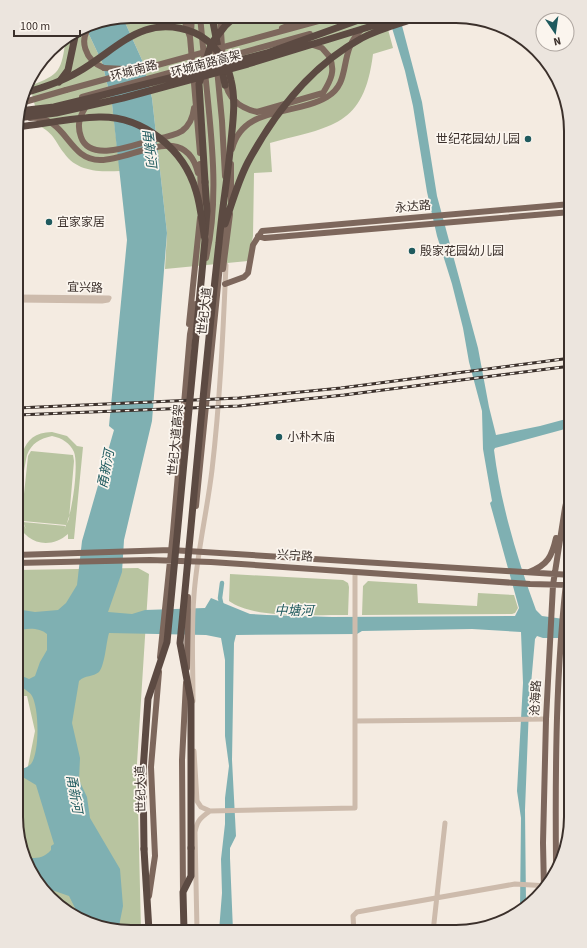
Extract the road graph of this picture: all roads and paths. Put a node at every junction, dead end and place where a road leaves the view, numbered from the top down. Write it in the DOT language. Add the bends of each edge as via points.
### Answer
graph roads {
  1 [pos="185,23"];
  2 [pos="189,23"];
  3 [pos="191,23"];
  4 [pos="201,23"];
  5 [pos="213,23"];
  6 [pos="213,23"];
  7 [pos="219,23"];
  8 [pos="219,23"];
  9 [pos="228,23"];
  10 [pos="294,23"];
  11 [pos="312,23"];
  12 [pos="352,23"];
  13 [pos="353,23"];
  14 [pos="375,23"];
  15 [pos="382,23"];
  16 [pos="403,23"];
  17 [pos="88,32"];
  18 [pos="190,37"];
  19 [pos="301,37"];
  20 [pos="75,39"];
  21 [pos="211,50"];
  22 [pos="219,53"];
  23 [pos="209,67"];
  24 [pos="222,85"];
  25 [pos="195,88"];
  26 [pos="106,90"];
  27 [pos="31,91"];
  28 [pos="29,95"];
  29 [pos="28,101"];
  30 [pos="25,110"];
  31 [pos="25,112"];
  32 [pos="24,118"];
  33 [pos="24,119"];
  34 [pos="23,126"];
  35 [pos="201,188"];
  36 [pos="564,205"];
  37 [pos="564,213"];
  38 [pos="258,236"];
  39 [pos="204,240"];
  40 [pos="219,241"];
  41 [pos="222,285"];
  42 [pos="23,297"];
  43 [pos="23,300"];
  44 [pos="190,334"];
  45 [pos="564,510"];
  46 [pos="564,514"];
  47 [pos="171,550"];
  48 [pos="195,551"];
  49 [pos="23,555"];
  50 [pos="170,561"];
  51 [pos="194,561"];
  52 [pos="23,563"];
  53 [pos="354,572"];
  54 [pos="526,573"];
  55 [pos="554,575"];
  56 [pos="564,575"];
  57 [pos="553,585"];
  58 [pos="564,585"];
  59 [pos="564,609"];
  60 [pos="164,644"];
  61 [pos="546,719"];
  62 [pos="355,721"];
  63 [pos="210,811"];
  64 [pos="445,822"];
  65 [pos="556,857"];
  66 [pos="545,879"];
  67 [pos="538,886"];
  68 [pos="183,892"];
  69 [pos="148,898"];
  70 [pos="436,898"];
  71 [pos="149,925"];
  72 [pos="184,925"];
  73 [pos="197,925"];
  74 [pos="354,925"];
  75 [pos="433,925"];
  1 -- 18 [label="main road"];
  2 -- 18 [label="main road"];
  3 -- 18 [label="main road"];
  4 -- 44 [label="main road, 世纪大道" via="210,131 212,194 210,243"];
  5 -- 22 [label="highway"];
  6 -- 24 [label="main road, 世纪大道"];
  7 -- 22 [label="main road"];
  8 -- 24 [label="main road"];
  9 -- 39 [label="highway, bridge" via="211,44 199,84 207,211"];
  10 -- 21 [label="main road, bridge"];
  11 -- 21 [label="main road, 环城南路, bridge"];
  12 -- 30 [label="highway, 环城南路高架, bridge" via="267,53 54,107"];
  13 -- 19 [label="main road, 环城南路, bridge"];
  14 -- 41 [label="main road, bridge" via="363,28 351,40 342,80 337,90 314,103 259,118 245,125 237,136 231,158 230,209"];
  15 -- 32 [label="highway, 环城南路高架, bridge" via="262,60 123,98"];
  16 -- 40 [label="highway, bridge" via="363,38 323,65 297,90 273,121 248,162"];
  17 -- 21 [label="main road, bridge" via="85,40 86,53 94,64 104,68 137,68"];
  18 -- 25 [label="main road"];
  19 -- 23 [label="main road, bridge"];
  19 -- 26 [label="main road, 环城南路, bridge"];
  20 -- 28 [label="highway" via="68,70 62,80 45,90"];
  21 -- 29 [label="main road, 环城南路, bridge"];
  22 -- 24 [label="highway"];
  23 -- 24 [label="main road, bridge" via="302,43 322,48 332,62 331,81 323,93 257,112 246,110 231,98"];
  23 -- 25 [label="main road, bridge" via="96,100 85,108 79,118 78,130 83,143 95,150 116,150 181,132 190,123 193,115"];
  23 -- 26 [label="main road, bridge"];
  24 -- 41 [label="main road, 世纪大道" via="225,204"];
  25 -- 35 [label="main road"];
  26 -- 31 [label="main road, 环城南路, bridge"];
  27 -- 40 [label="highway, bridge" via="76,73 121,42 155,27 168,26 209,40 227,67 232,81 234,111"];
  33 -- 35 [label="main road" via="55,124 87,158 100,160 170,146 183,150 196,166"];
  34 -- 39 [label="highway, bridge" via="100,117 126,121 145,128 165,141 191,177"];
  35 -- 44 [label="main road" via="189,320"];
  36 -- 38 [label="main road, 永达路" via="262,231"];
  37 -- 38 [label="main road, 永达路" via="265,238"];
  38 -- 41 [label="main road" via="253,245 248,273"];
  39 -- 60 [label="highway, 世纪大道高架, bridge"];
  40 -- 68 [label="highway, 世纪大道高架, bridge" via="180,643 191,701 191,876"];
  41 -- 48 [label="main road, 世纪大道"];
  41 -- 48 [label="street" via="221,377 212,470 203,532"];
  42 -- 43 [label="street, 宜兴路" via="109,298 102,301"];
  44 -- 47 [label="main road, 世纪大道"];
  45 -- 54 [label="main road, 沧海路" via="551,557 537,569"];
  46 -- 55 [label="main road, 沧海路"];
  47 -- 48 [label="main road, 兴宁路"];
  47 -- 49 [label="main road, 兴宁路"];
  47 -- 50 [label="main road, 世纪大道"];
  48 -- 51 [label="main road, 世纪大道"];
  48 -- 54 [label="main road, 兴宁路"];
  50 -- 51 [label="main road, 兴宁路"];
  50 -- 52 [label="main road, 兴宁路"];
  50 -- 60 [label="main road, 世纪大道"];
  51 -- 53 [label="main road, 兴宁路"];
  51 -- 63 [label="street" via="193,722 196,794 201,806"];
  51 -- 68 [label="main road, 世纪大道" via="187,602 188,648 182,760"];
  53 -- 57 [label="main road, 兴宁路"];
  53 -- 62 [label="street"];
  54 -- 55 [label="main road, 兴宁路"];
  55 -- 56 [label="main road, 兴宁路"];
  55 -- 57 [label="main road, 沧海路"];
  57 -- 58 [label="main road, 兴宁路"];
  57 -- 61 [label="main road, 沧海路"];
  59 -- 65 [label="main road, 沧海路" via="561,636"];
  60 -- 69 [label="main road, 世纪大道" via="151,767 155,856"];
  60 -- 69 [label="highway, 世纪大道高架, bridge" via="148,699 143,771 144,848"];
  61 -- 62 [label="street"];
  61 -- 66 [label="main road, 沧海路"];
  62 -- 63 [label="street" via="355,808"];
  63 -- 73 [label="street" via="197,821 195,832"];
  64 -- 70 [label="street" via="439,890"];
  67 -- 70 [label="street" via="518,884"];
  68 -- 72 [label="highway"];
  69 -- 71 [label="highway, 世纪大道"];
  70 -- 74 [label="street" via="357,912 353,916"];
  70 -- 75 [label="street"];
}
